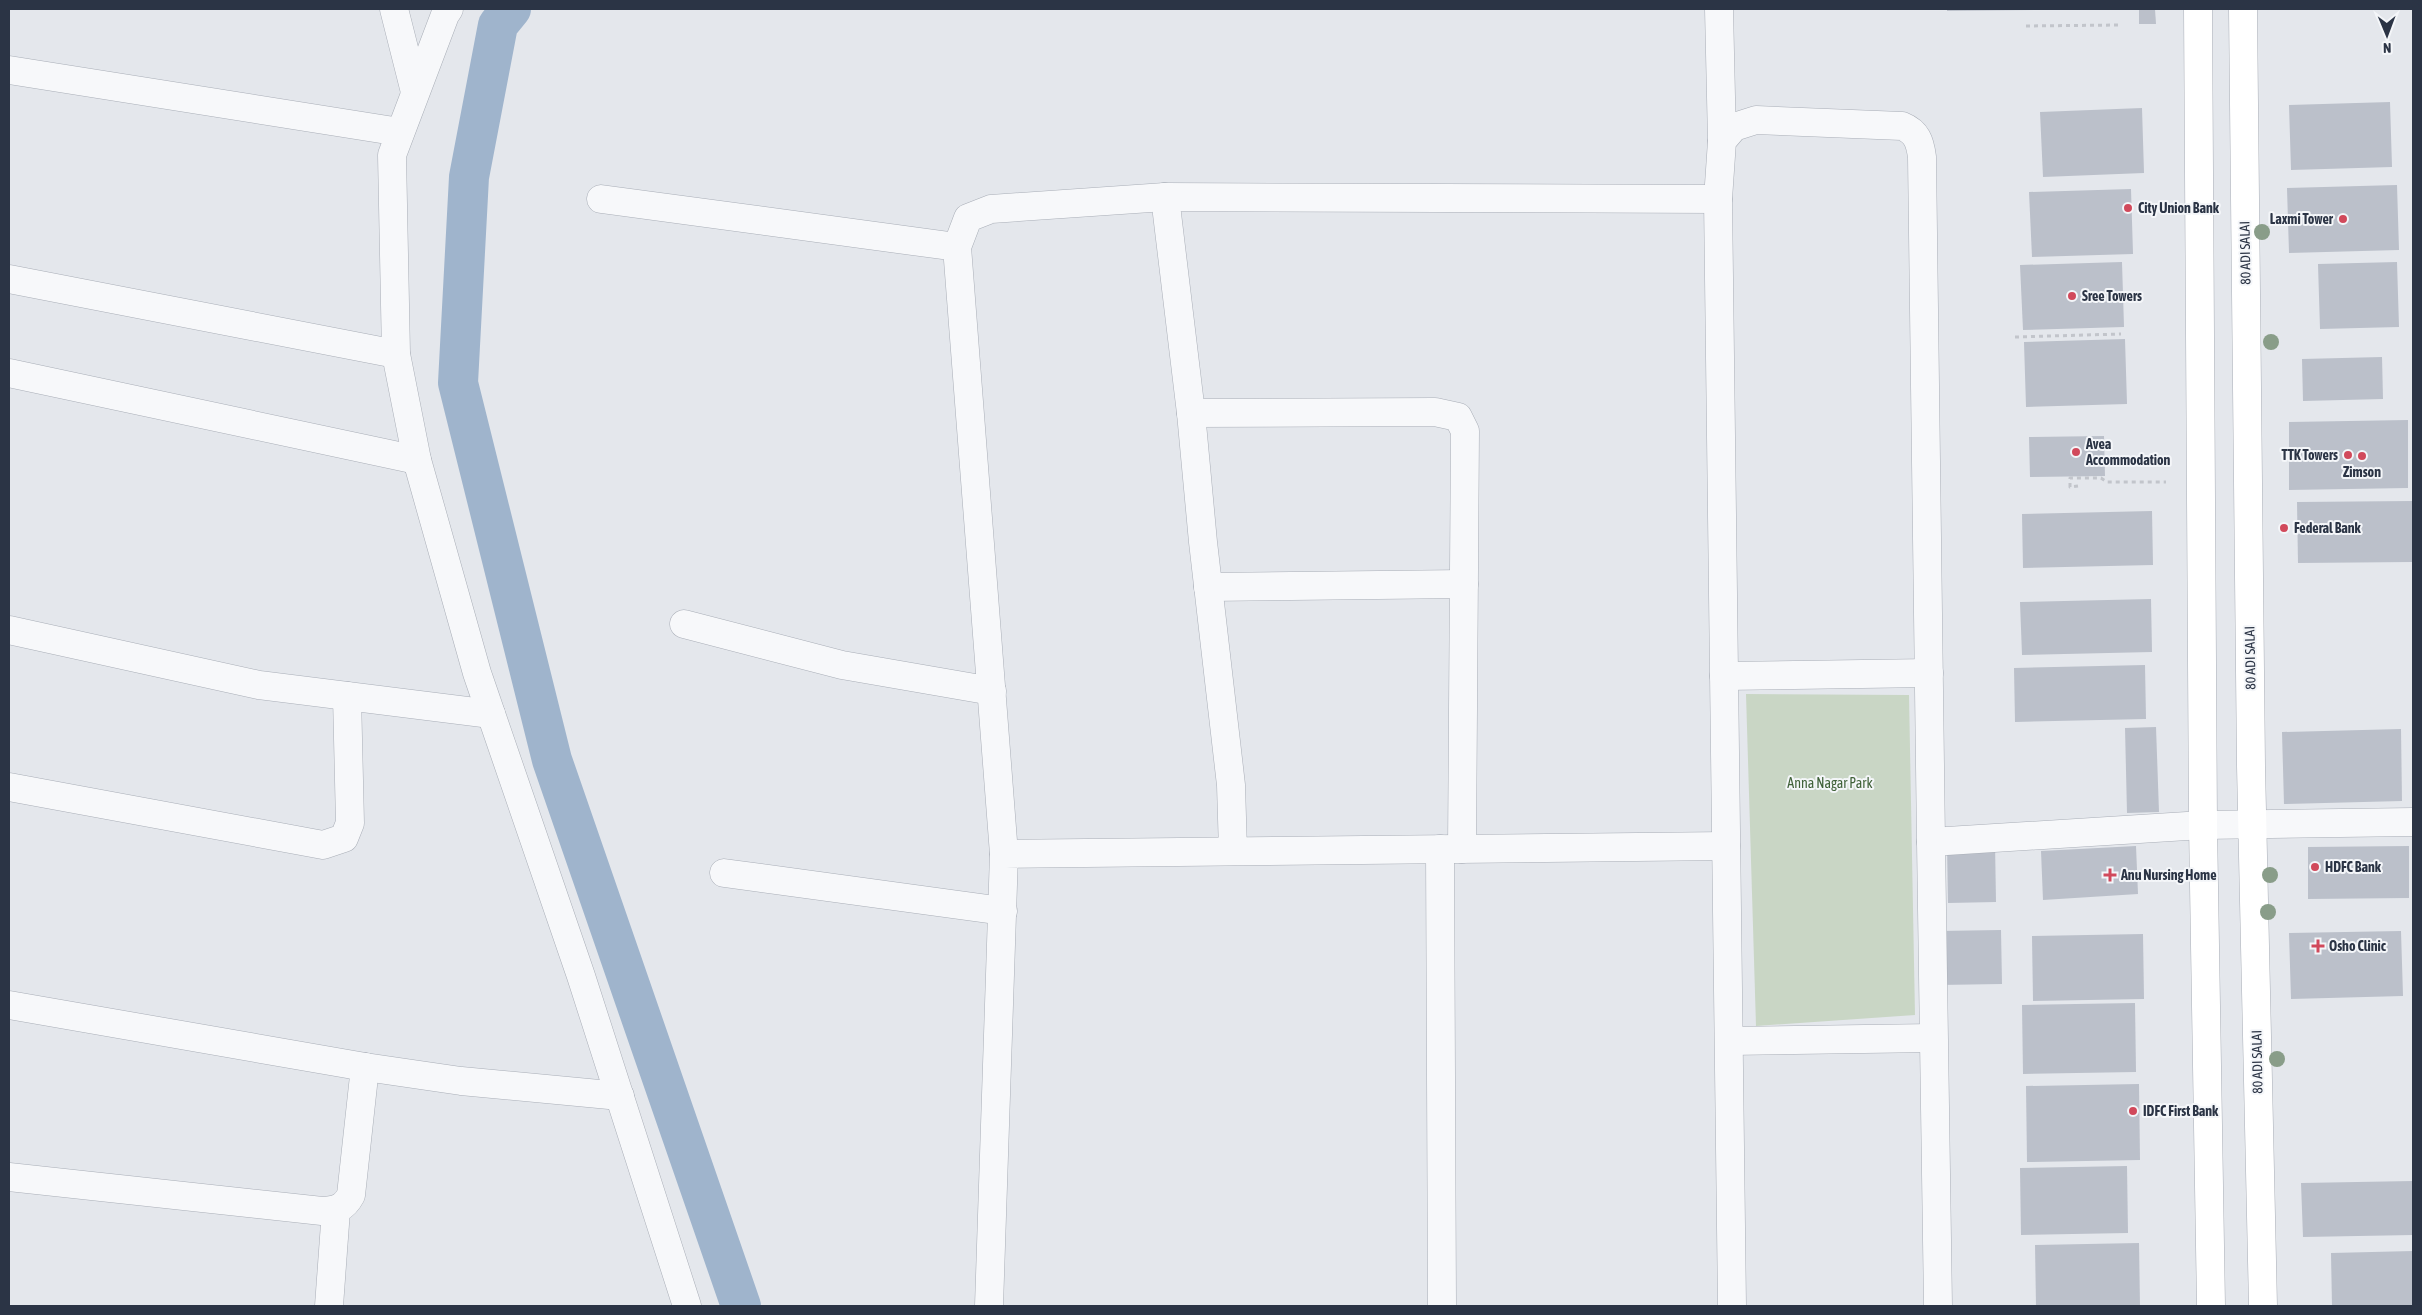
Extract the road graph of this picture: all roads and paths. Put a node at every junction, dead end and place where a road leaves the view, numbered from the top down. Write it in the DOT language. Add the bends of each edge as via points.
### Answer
graph roads {
  1 [pos="394,9"];
  2 [pos="449,9"];
  3 [pos="1719,9"];
  4 [pos="2198,9"];
  5 [pos="2243,9"];
  6 [pos="2121,25"];
  7 [pos="2026,26"];
  8 [pos="9,70"];
  9 [pos="416,92"];
  10 [pos="400,132"];
  11 [pos="1722,141"];
  12 [pos="1164,198"];
  13 [pos="601,199"];
  14 [pos="1718,199"];
  15 [pos="957,247"];
  16 [pos="9,279"];
  17 [pos="2121,334"];
  18 [pos="2015,337"];
  19 [pos="396,354"];
  20 [pos="9,373"];
  21 [pos="1191,412"];
  22 [pos="418,460"];
  23 [pos="2202,482"];
  24 [pos="2078,486"];
  25 [pos="1464,584"];
  26 [pos="1208,587"];
  27 [pos="684,624"];
  28 [pos="9,630"];
  29 [pos="1929,673"];
  30 [pos="1724,676"];
  31 [pos="992,691"];
  32 [pos="347,696"];
  33 [pos="491,714"];
  34 [pos="9,787"];
  35 [pos="2413,822"];
  36 [pos="2252,824"];
  37 [pos="2203,825"];
  38 [pos="1931,842"];
  39 [pos="1726,846"];
  40 [pos="1451,849"];
  41 [pos="1232,851"];
  42 [pos="1004,854"];
  43 [pos="724,873"];
  44 [pos="1003,912"];
  45 [pos="9,1005"];
  46 [pos="1933,1038"];
  47 [pos="1730,1041"];
  48 [pos="365,1067"];
  49 [pos="620,1096"];
  50 [pos="9,1177"];
  51 [pos="336,1210"];
  52 [pos="329,1306"];
  53 [pos="688,1306"];
  54 [pos="989,1306"];
  55 [pos="1442,1306"];
  56 [pos="1732,1306"];
  57 [pos="1938,1306"];
  58 [pos="2211,1306"];
  59 [pos="2262,1306"];
  1 -- 9 [label="street"];
  2 -- 9 [label="street"];
  3 -- 11 [label="street"];
  4 -- 23 [label="main road"];
  5 -- 36 [label="main road, 80 ADI SALAI"];
  6 -- 7 [label="path"];
  8 -- 10 [label="street"];
  9 -- 10 [label="street"];
  10 -- 19 [label="street" via="392,154"];
  11 -- 14 [label="street"];
  11 -- 29 [label="street" via="1734,127 1756,120 1902,126 1912,130 1920,142"];
  12 -- 14 [label="street"];
  12 -- 15 [label="street" via="991,209 968,218"];
  12 -- 21 [label="street"];
  13 -- 15 [label="street"];
  14 -- 30 [label="street"];
  15 -- 31 [label="street"];
  16 -- 19 [label="street"];
  17 -- 18 [label="path"];
  19 -- 22 [label="street"];
  20 -- 22 [label="street"];
  21 -- 25 [label="street" via="1435,412 1458,417 1465,431"];
  21 -- 26 [label="street"];
  22 -- 33 [label="street"];
  23 -- 24 [label="path" via="2106,482 2101,478 2070,478 2070,486"];
  23 -- 37 [label="main road"];
  25 -- 26 [label="street"];
  25 -- 40 [label="street"];
  26 -- 41 [label="street" via="1231,784"];
  27 -- 31 [label="street" via="842,665"];
  28 -- 32 [label="street" via="259,685"];
  29 -- 30 [label="street"];
  29 -- 38 [label="street"];
  30 -- 39 [label="street"];
  31 -- 42 [label="street"];
  32 -- 33 [label="street"];
  32 -- 34 [label="street" via="350,823 344,838 323,845"];
  33 -- 49 [label="street"];
  35 -- 36 [label="street"];
  36 -- 37 [label="street"];
  36 -- 59 [label="main road, 80 ADI SALAI"];
  37 -- 38 [label="street"];
  37 -- 58 [label="main road"];
  38 -- 46 [label="street"];
  39 -- 40 [label="street"];
  39 -- 47 [label="street"];
  40 -- 41 [label="street"];
  40 -- 55 [label="street"];
  41 -- 42 [label="street"];
  42 -- 44 [label="street"];
  43 -- 44 [label="street"];
  44 -- 54 [label="street"];
  45 -- 48 [label="street"];
  46 -- 47 [label="street"];
  46 -- 57 [label="street"];
  47 -- 56 [label="street"];
  48 -- 49 [label="street" via="461,1081"];
  48 -- 51 [label="street" via="351,1195 345,1206"];
  49 -- 53 [label="street"];
  50 -- 51 [label="street"];
  51 -- 52 [label="street"];
}
